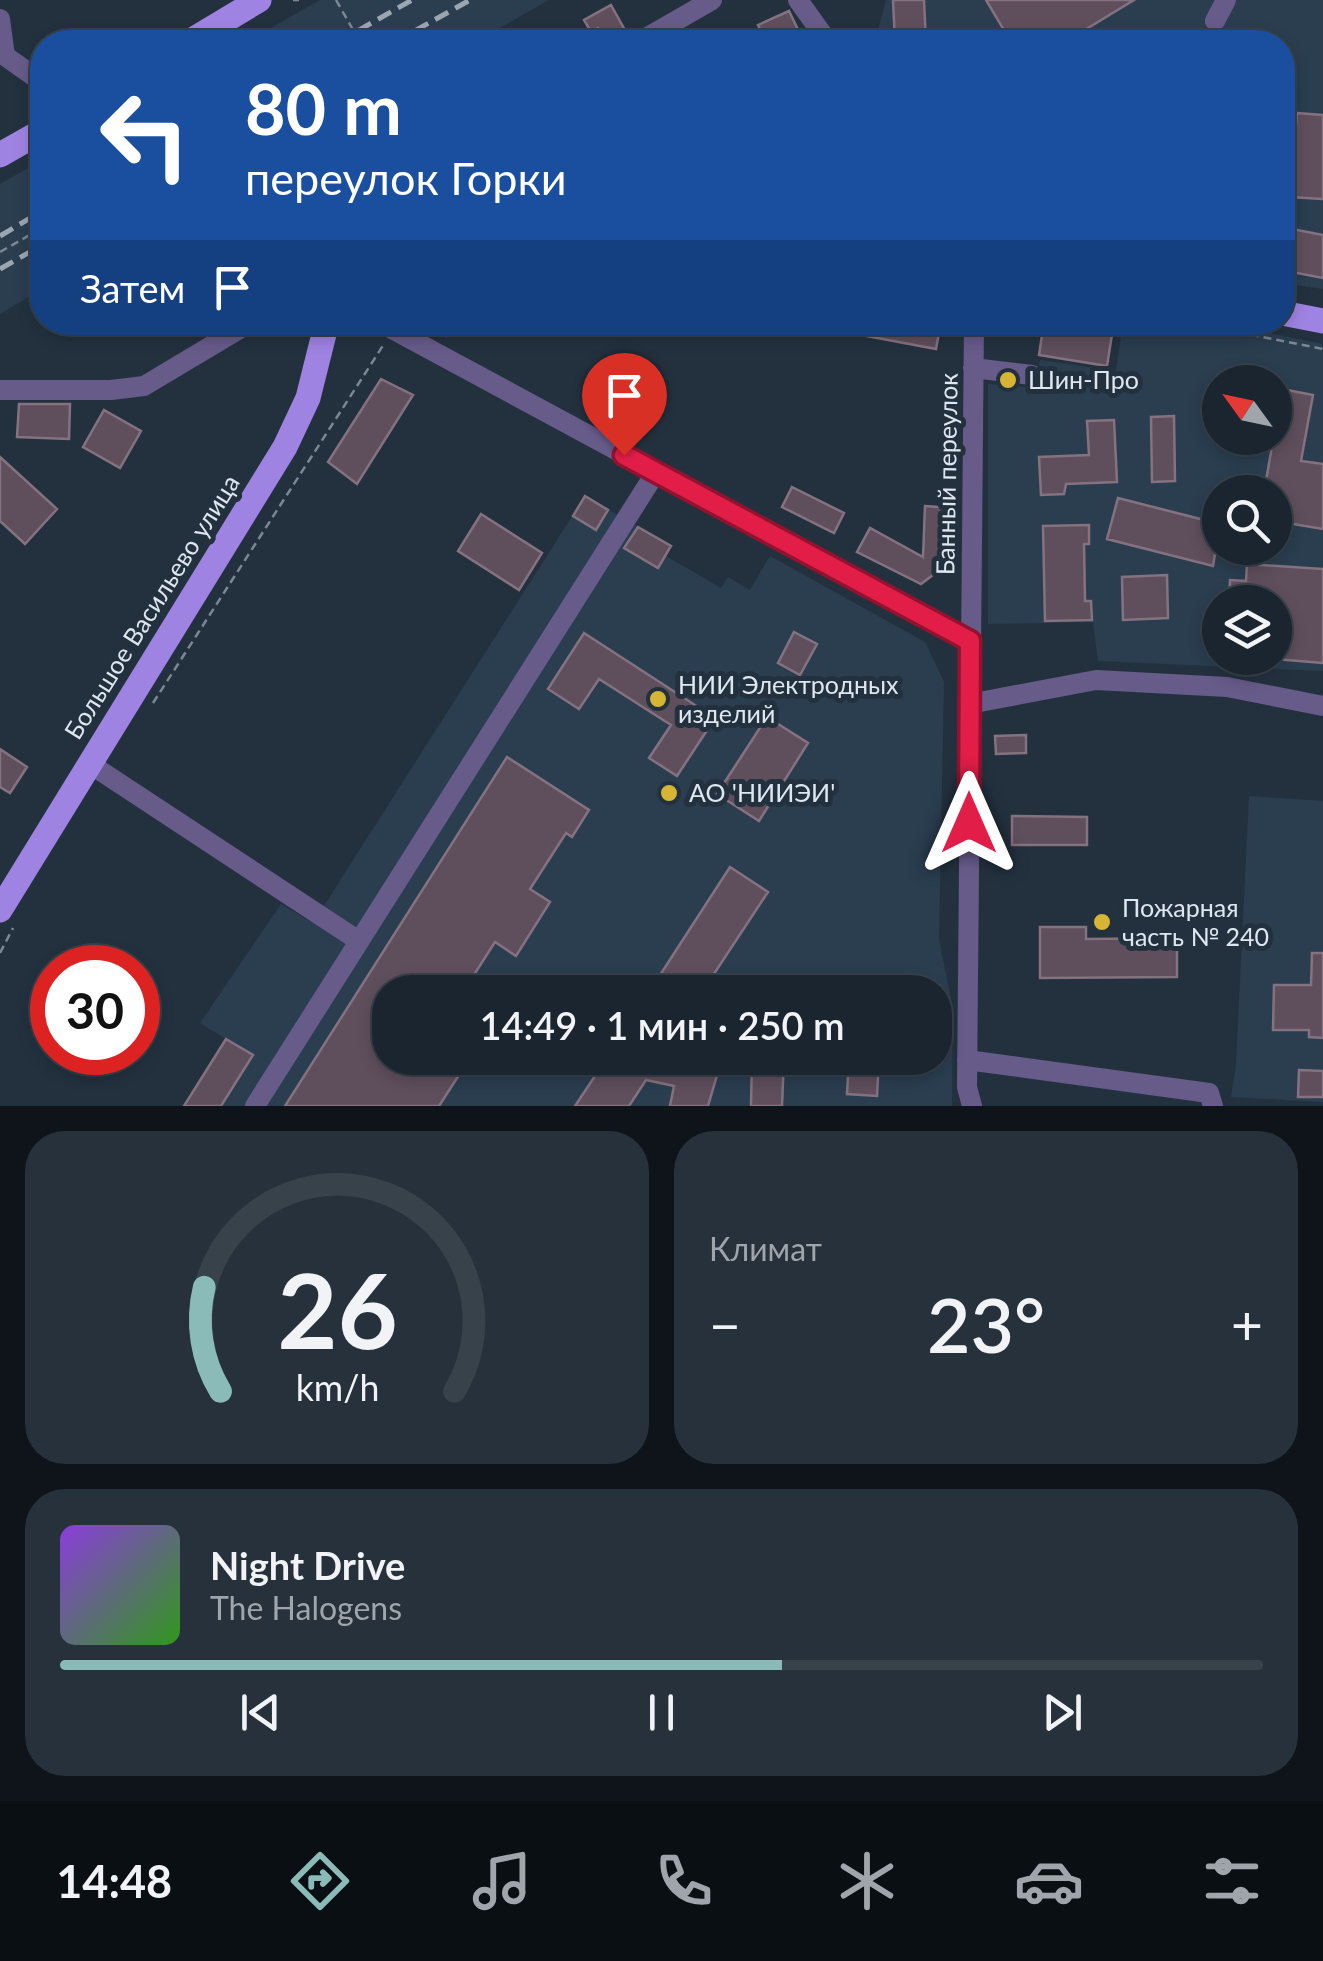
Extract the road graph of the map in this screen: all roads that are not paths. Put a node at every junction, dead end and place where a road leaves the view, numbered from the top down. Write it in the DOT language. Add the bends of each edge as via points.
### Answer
graph roads {
  1 [pos="259,0"];
  2 [pos="712,0"];
  3 [pos="798,0"];
  4 [pos="1226,0"];
  5 [pos="0,19"];
  6 [pos="1216,22"];
  7 [pos="209,30"];
  8 [pos="660,30"];
  9 [pos="819,30"];
  10 [pos="30,74"];
  11 [pos="30,138"];
  12 [pos="0,156"];
  13 [pos="1295,316"];
  14 [pos="1323,322"];
  15 [pos="229,335"];
  16 [pos="323,335"];
  17 [pos="403,335"];
  18 [pos="974,335"];
  19 [pos="973,368"];
  20 [pos="1032,376"];
  21 [pos="0,390"];
  22 [pos="656,472"];
  23 [pos="970,641"];
  24 [pos="970,704"];
  25 [pos="1323,706"];
  26 [pos="90,764"];
  27 [pos="0,910"];
  28 [pos="359,941"];
  29 [pos="967,1060"];
  30 [pos="255,1106"];
  31 [pos="972,1106"];
  32 [pos="1212,1106"];
  1 -- 7 [label="main road"];
  2 -- 8 [label="street"];
  3 -- 9 [label="street"];
  4 -- 6 [label="street"];
  5 -- 10 [label="street" via="5,56"];
  11 -- 12 [label="main road"];
  13 -- 14 [label="main road"];
  15 -- 21 [label="street" via="144,386"];
  16 -- 26 [label="main road, Большое Васильево улица" via="299,422"];
  17 -- 22 [label="street"];
  18 -- 19 [label="street, Банный переулок"];
  19 -- 20 [label="street"];
  19 -- 23 [label="street, Банный переулок"];
  22 -- 23 [label="street"];
  22 -- 28 [label="street"];
  23 -- 24 [label="street, Банный переулок"];
  24 -- 25 [label="street" via="1096,680 1227,687"];
  24 -- 29 [label="street, Банный переулок"];
  26 -- 27 [label="main road, Большое Васильево улица"];
  26 -- 28 [label="street"];
  28 -- 30 [label="street"];
  29 -- 31 [label="street, Банный переулок"];
  29 -- 32 [label="street" via="1209,1094"];
}
